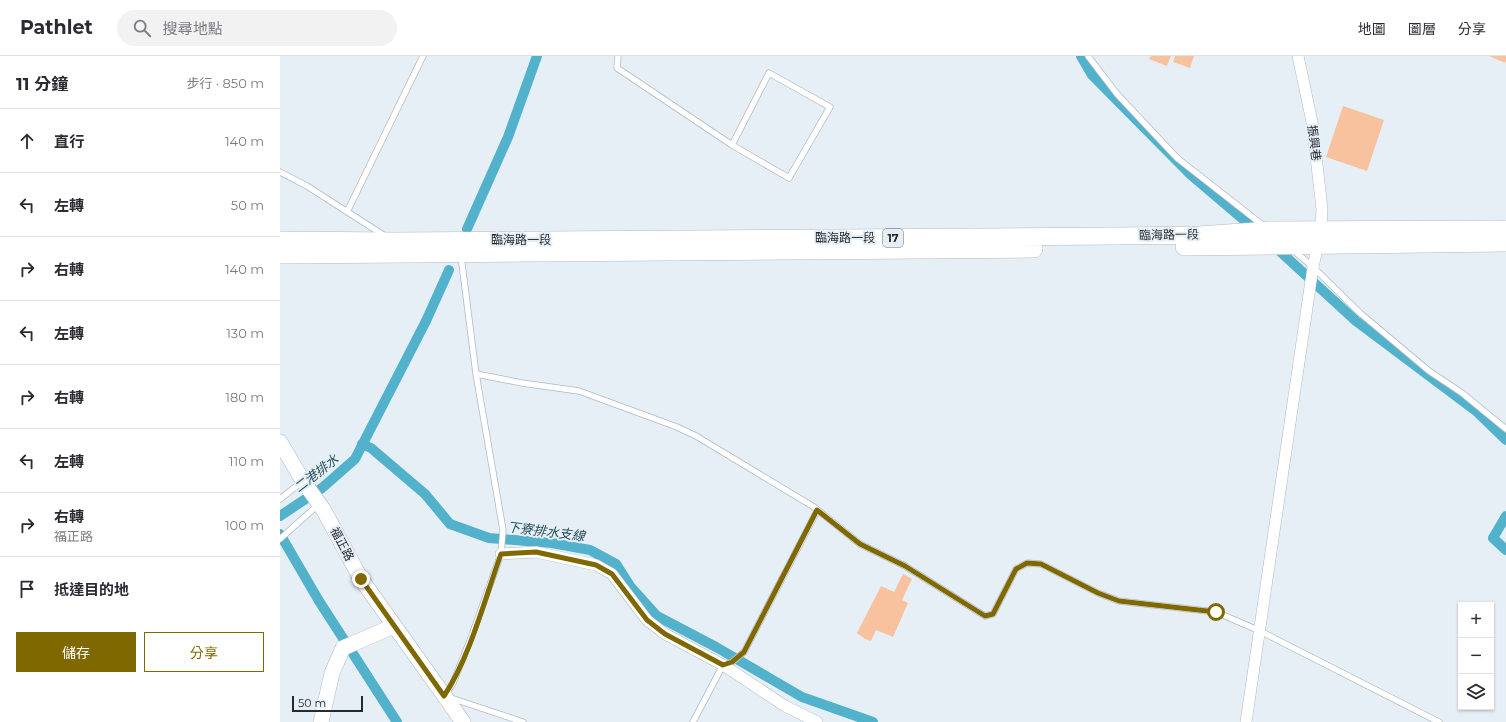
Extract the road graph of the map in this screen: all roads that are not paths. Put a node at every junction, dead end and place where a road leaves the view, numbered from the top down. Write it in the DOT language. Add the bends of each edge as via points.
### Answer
graph roads {
  1 [pos="423,56"];
  2 [pos="618,56"];
  3 [pos="1088,56"];
  4 [pos="1298,56"];
  5 [pos="732,145"];
  6 [pos="280,172"];
  7 [pos="347,212"];
  8 [pos="1506,229"];
  9 [pos="1319,238"];
  10 [pos="280,240"];
  11 [pos="393,241"];
  12 [pos="1278,241"];
  13 [pos="1506,243"];
  14 [pos="461,253"];
  15 [pos="280,255"];
  16 [pos="1313,267"];
  17 [pos="476,374"];
  18 [pos="1506,429"];
  19 [pos="280,442"];
  20 [pos="304,483"];
  21 [pos="280,499"];
  22 [pos="318,502"];
  23 [pos="817,510"];
  24 [pos="280,539"];
  25 [pos="501,554"];
  26 [pos="394,626"];
  27 [pos="1260,631"];
  28 [pos="723,665"];
  29 [pos="444,696"];
  30 [pos="321,722"];
  31 [pos="463,722"];
  32 [pos="523,722"];
  33 [pos="693,722"];
  34 [pos="817,722"];
  35 [pos="1246,722"];
  36 [pos="1439,722"];
  1 -- 7 [label="lane"];
  2 -- 5 [label="lane" via="617,68"];
  3 -- 12 [label="lane" via="1118,94 1177,158"];
  4 -- 9 [label="street, 振興巷" via="1312,122 1322,209"];
  5 -- 5 [label="lane" via="769,72 830,107 789,178"];
  6 -- 7 [label="lane"];
  7 -- 11 [label="lane"];
  8 -- 9 [label="main road, 臨海路一段 / 17"];
  9 -- 12 [label="main road, 臨海路一段 / 17"];
  9 -- 12 [label="main road, 臨海路一段 / 17"];
  9 -- 13 [label="main road, 臨海路一段 / 17"];
  9 -- 16 [label="street, 振興巷"];
  10 -- 11 [label="main road, 臨海路一段 / 17"];
  11 -- 12 [label="main road, 臨海路一段 / 17" via="1199,235"];
  11 -- 14 [label="lane"];
  12 -- 14 [label="main road, 臨海路一段 / 17" via="888,250"];
  12 -- 16 [label="lane"];
  14 -- 15 [label="main road, 臨海路一段 / 17"];
  14 -- 17 [label="lane"];
  16 -- 18 [label="lane" via="1360,313"];
  16 -- 27 [label="street, 振興巷"];
  17 -- 23 [label="lane" via="579,391 677,428 696,436"];
  17 -- 25 [label="lane" via="502,530"];
  19 -- 20 [label="street, 福正路"];
  20 -- 21 [label="lane"];
  20 -- 22 [label="street, 福正路"];
  22 -- 24 [label="lane"];
  22 -- 26 [label="street, 福正路" via="361,579"];
  23 -- 27 [label="lane" via="860,544 905,566 985,616 993,614 1016,569 1027,563 1041,564 1119,601 1216,612"];
  23 -- 28 [label="lane" via="744,652 732,662"];
  25 -- 28 [label="street" via="536,552 596,565 612,574 647,620 665,634"];
  25 -- 29 [label="lane" via="453,683"];
  26 -- 29 [label="street, 福正路"];
  26 -- 30 [label="street" via="343,648 332,673"];
  27 -- 35 [label="street, 振興巷"];
  27 -- 36 [label="lane"];
  28 -- 33 [label="lane"];
  28 -- 34 [label="street" via="785,706"];
  29 -- 31 [label="street, 福正路"];
  29 -- 32 [label="lane"];
}
